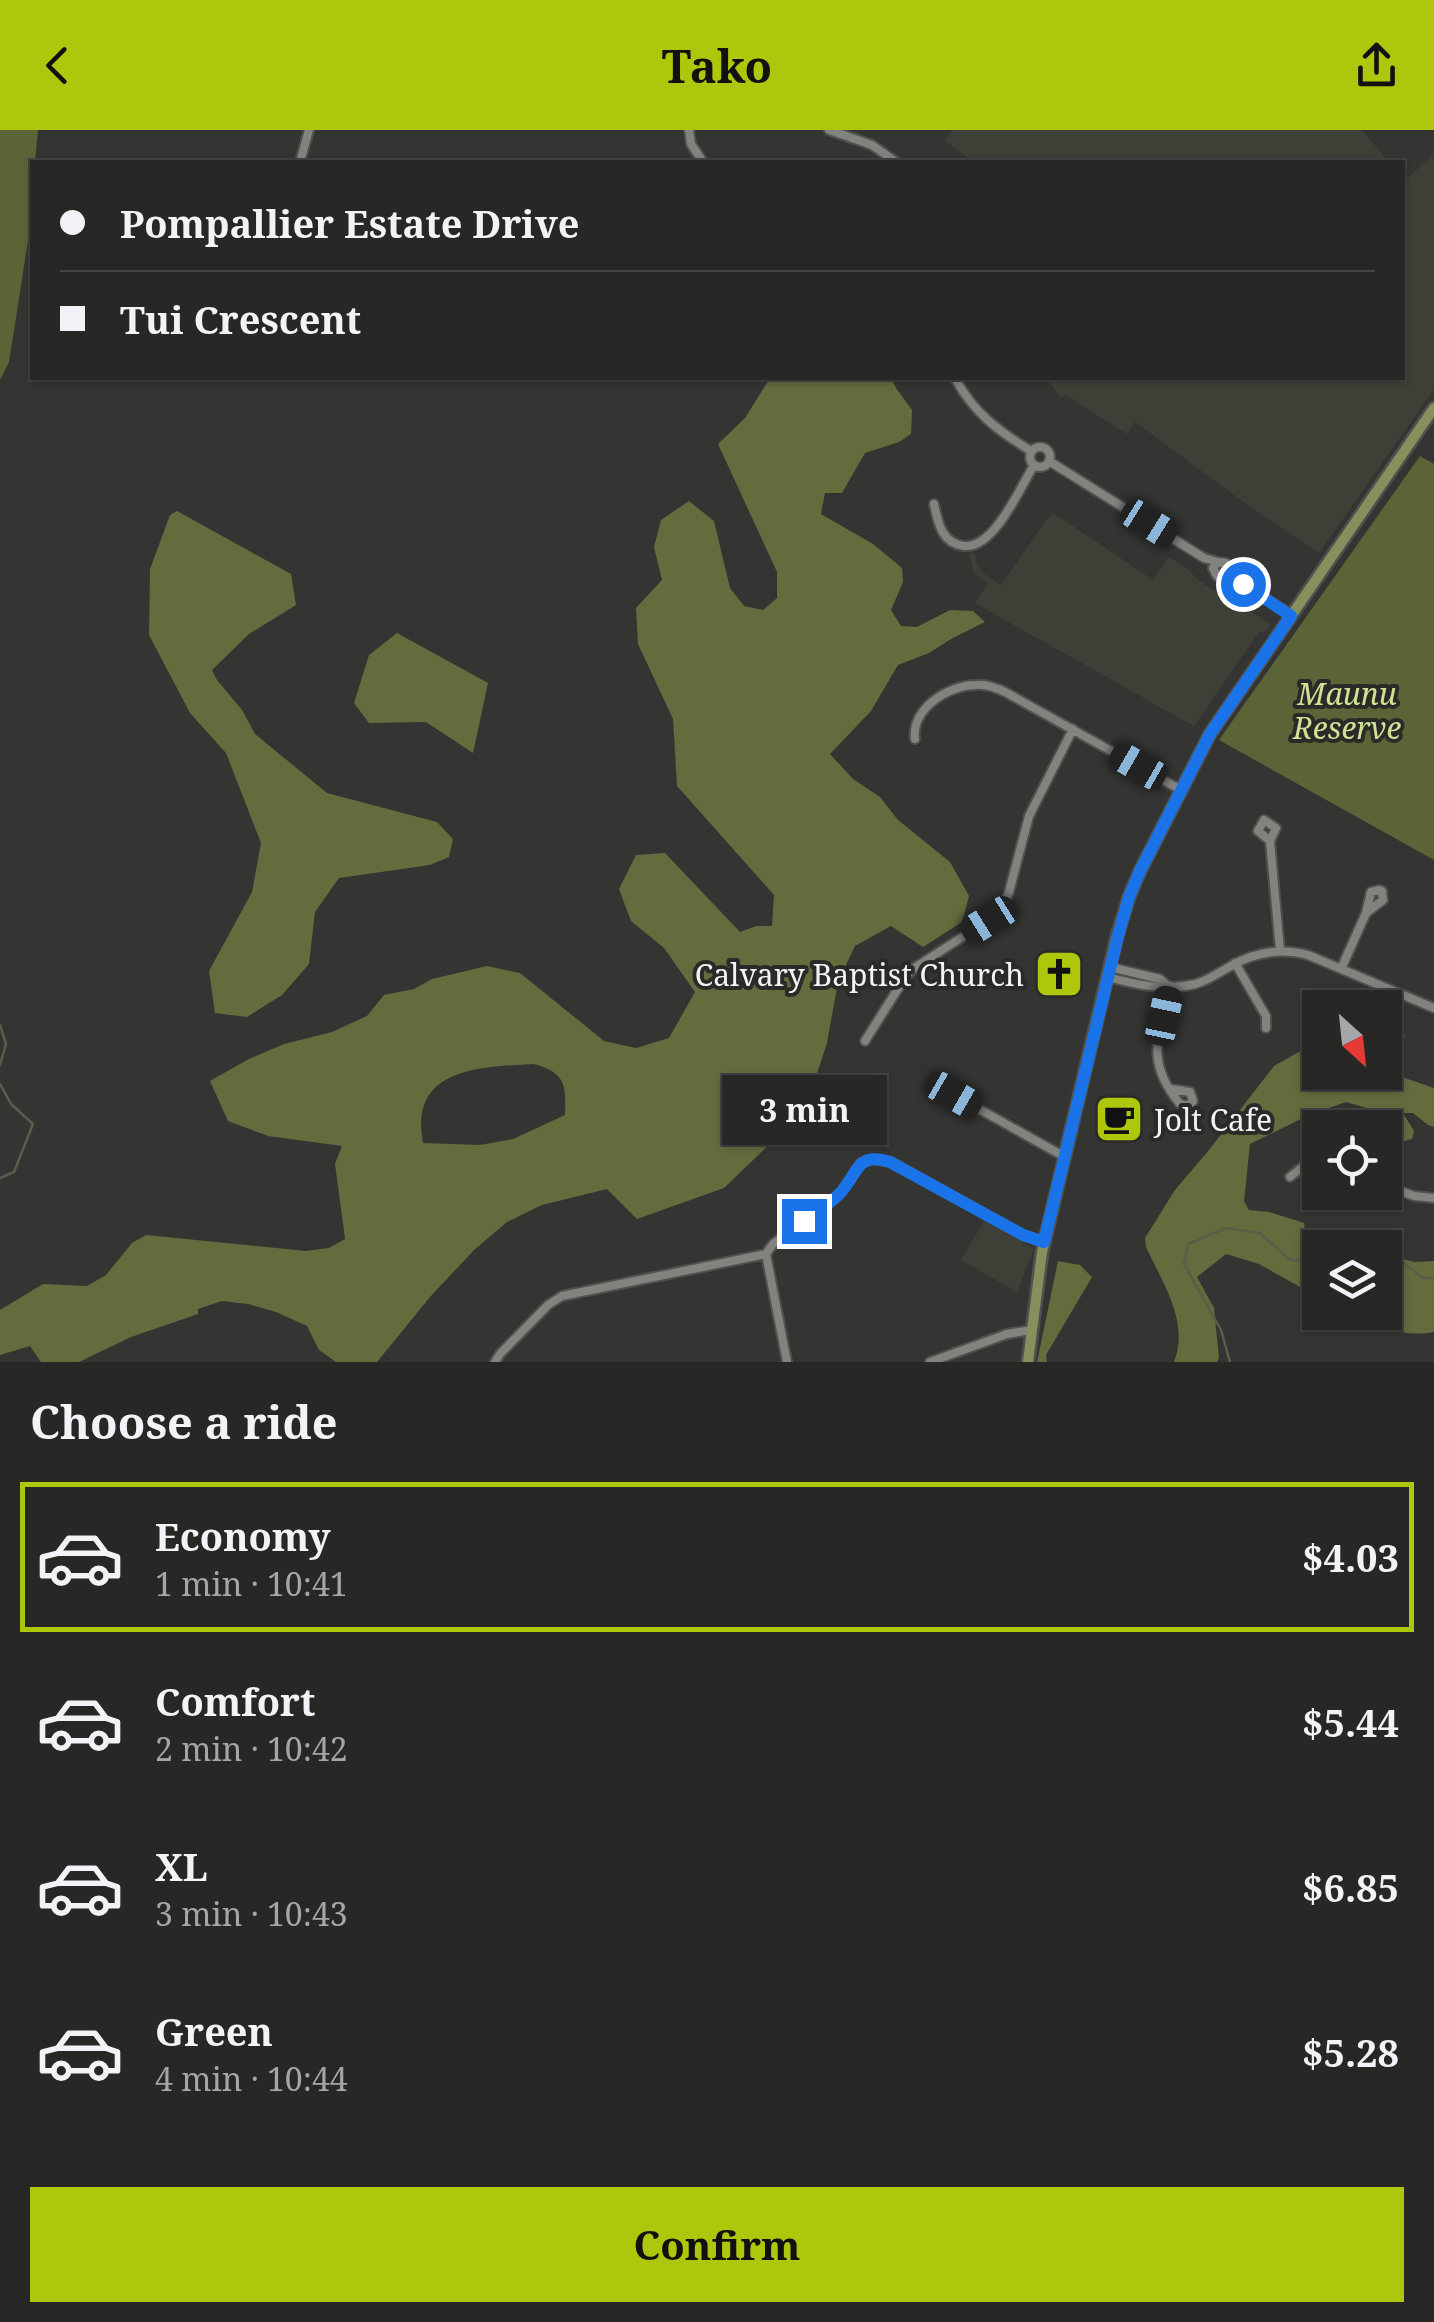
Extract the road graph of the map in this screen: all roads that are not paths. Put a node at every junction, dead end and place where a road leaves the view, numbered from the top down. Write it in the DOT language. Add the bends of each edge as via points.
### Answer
graph roads {
  1 [pos="309,130"];
  2 [pos="689,130"];
  3 [pos="830,130"];
  4 [pos="301,160"];
  5 [pos="702,160"];
  6 [pos="893,160"];
  7 [pos="956,380"];
  8 [pos="1434,408"];
  9 [pos="1031,451"];
  10 [pos="1049,461"];
  11 [pos="1034,465"];
  12 [pos="934,504"];
  13 [pos="1216,566"];
  14 [pos="1227,573"];
  15 [pos="1291,616"];
  16 [pos="1073,729"];
  17 [pos="915,739"];
  18 [pos="1181,790"];
  19 [pos="1270,841"];
  20 [pos="1366,913"];
  21 [pos="1280,950"];
  22 [pos="1235,963"];
  23 [pos="1341,969"];
  24 [pos="1109,972"];
  25 [pos="1168,986"];
  26 [pos="1434,1008"];
  27 [pos="1266,1028"];
  28 [pos="865,1040"];
  29 [pos="1171,1089"];
  30 [pos="954,1095"];
  31 [pos="1065,1158"];
  32 [pos="1302,1167"];
  33 [pos="1290,1176"];
  34 [pos="1402,1191"];
  35 [pos="1434,1198"];
  36 [pos="1044,1242"];
  37 [pos="766,1254"];
  38 [pos="1031,1330"];
  39 [pos="495,1362"];
  40 [pos="788,1362"];
  41 [pos="930,1362"];
  42 [pos="1028,1362"];
  1 -- 4 [label="street"];
  2 -- 5 [label="street"];
  3 -- 6 [label="street"];
  7 -- 9 [label="street" via="988,422"];
  8 -- 15 [label="main road"];
  9 -- 10 [label="street" via="1044,447"];
  9 -- 11 [label="street"];
  10 -- 11 [label="street"];
  10 -- 13 [label="street"];
  11 -- 12 [label="street" via="981,543 950,541"];
  13 -- 14 [label="street" via="1217,576"];
  13 -- 14 [label="street" via="1226,562"];
  14 -- 15 [label="street"];
  15 -- 18 [label="main road" via="1210,734"];
  16 -- 17 [label="street" via="998,688 977,684 936,698 915,724"];
  16 -- 18 [label="street"];
  16 -- 28 [label="street" via="1029,816 1003,907 906,976"];
  18 -- 24 [label="main road" via="1129,897"];
  19 -- 21 [label="street"];
  20 -- 23 [label="street"];
  21 -- 22 [label="street"];
  21 -- 23 [label="street"];
  22 -- 25 [label="street" via="1202,982"];
  22 -- 27 [label="street" via="1266,1016"];
  23 -- 26 [label="street"];
  24 -- 25 [label="street"];
  24 -- 31 [label="main road"];
  25 -- 29 [label="street" via="1156,1056"];
  30 -- 31 [label="street"];
  31 -- 36 [label="main road"];
  32 -- 33 [label="street"];
  34 -- 35 [label="street"];
  36 -- 37 [label="street" via="874,1158"];
  36 -- 38 [label="main road"];
  37 -- 39 [label="street" via="562,1296"];
  37 -- 40 [label="street"];
  38 -- 41 [label="street"];
  38 -- 42 [label="main road"];
}
